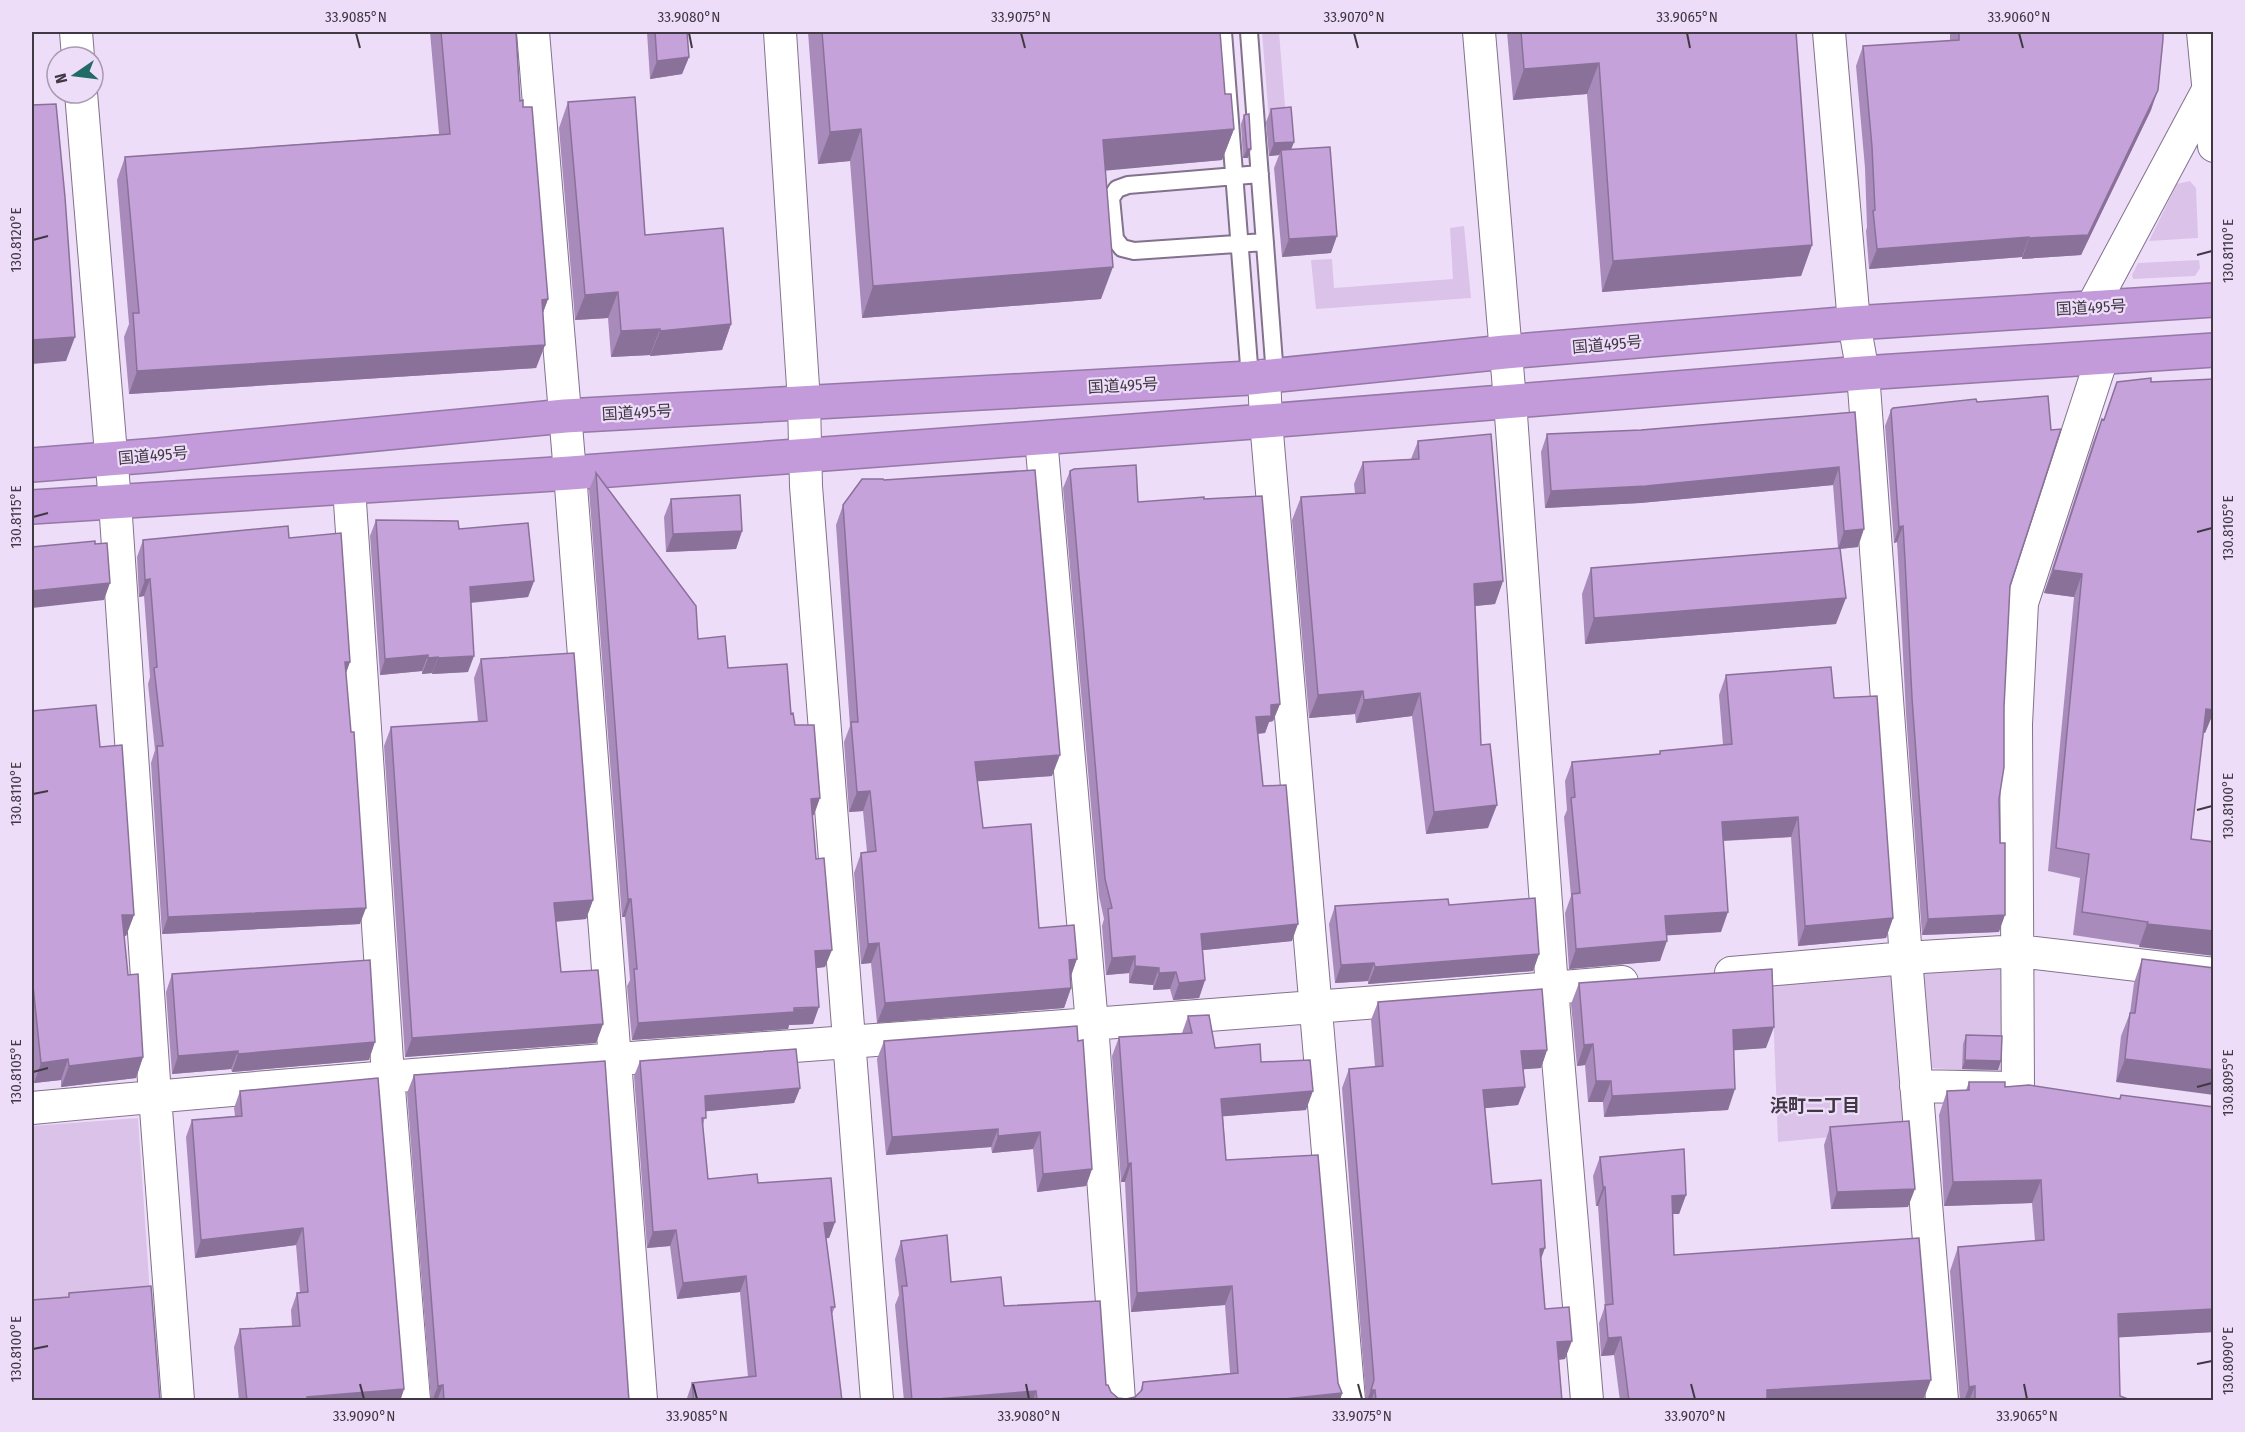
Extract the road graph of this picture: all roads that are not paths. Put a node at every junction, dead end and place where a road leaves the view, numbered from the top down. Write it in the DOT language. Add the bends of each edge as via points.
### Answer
graph roads {
  1 [pos="533,32"];
  2 [pos="780,32"];
  3 [pos="1223,32"];
  4 [pos="1249,32"];
  5 [pos="1479,32"];
  6 [pos="1829,32"];
  7 [pos="2204,32"];
  8 [pos="2207,93"];
  9 [pos="82,105"];
  10 [pos="2214,146"];
  11 [pos="1260,174"];
  12 [pos="1234,176"];
  13 [pos="1264,242"];
  14 [pos="1239,243"];
  15 [pos="2214,300"];
  16 [pos="2092,307"];
  17 [pos="1854,323"];
  18 [pos="2214,350"];
  19 [pos="1505,352"];
  20 [pos="2102,358"];
  21 [pos="1863,373"];
  22 [pos="1263,377"];
  23 [pos="1510,400"];
  24 [pos="804,402"];
  25 [pos="566,416"];
  26 [pos="1266,421"];
  27 [pos="1041,438"];
  28 [pos="804,456"];
  29 [pos="112,459"];
  30 [pos="32,465"];
  31 [pos="570,473"];
  32 [pos="350,487"];
  33 [pos="115,502"];
  34 [pos="32,507"];
  35 [pos="2019,951"];
  36 [pos="1906,958"];
  37 [pos="2214,974"];
  38 [pos="1706,975"];
  39 [pos="1647,980"];
  40 [pos="1552,988"];
  41 [pos="1317,1006"];
  42 [pos="1092,1024"];
  43 [pos="848,1043"];
  44 [pos="613,1060"];
  45 [pos="388,1076"];
  46 [pos="1916,1086"];
  47 [pos="155,1096"];
  48 [pos="32,1108"];
  49 [pos="178,1401"];
  50 [pos="414,1401"];
  51 [pos="641,1401"];
  52 [pos="877,1401"];
  53 [pos="1119,1401"];
  54 [pos="1349,1401"];
  55 [pos="1587,1401"];
  56 [pos="1942,1401"];
  1 -- 25 [label="street"];
  2 -- 24 [label="street"];
  3 -- 12 [label="lane"];
  4 -- 11 [label="lane"];
  5 -- 19 [label="street"];
  6 -- 17 [label="street"];
  7 -- 8 [label="street"];
  8 -- 10 [label="street"];
  8 -- 16 [label="street"];
  9 -- 29 [label="street"];
  11 -- 12 [label="lane"];
  11 -- 13 [label="lane"];
  12 -- 14 [label="lane"];
  12 -- 14 [label="lane" via="1128,184 1117,189 1111,198 1115,239 1122,248 1134,251"];
  13 -- 14 [label="lane"];
  13 -- 22 [label="lane"];
  14 -- 22 [label="lane"];
  15 -- 16 [label="highway, 国道495号"];
  16 -- 17 [label="highway, 国道495号"];
  17 -- 19 [label="highway, 国道495号"];
  17 -- 21 [label="street"];
  18 -- 20 [label="highway"];
  19 -- 22 [label="highway, 国道495号"];
  19 -- 23 [label="street"];
  20 -- 21 [label="highway"];
  20 -- 35 [label="street" via="2022,603 2016,724"];
  21 -- 23 [label="highway"];
  21 -- 36 [label="street"];
  22 -- 24 [label="highway, 国道495号"];
  22 -- 26 [label="street"];
  23 -- 26 [label="highway"];
  23 -- 40 [label="street"];
  24 -- 25 [label="highway, 国道495号"];
  24 -- 28 [label="street"];
  25 -- 29 [label="highway, 国道495号"];
  25 -- 31 [label="street"];
  26 -- 27 [label="highway"];
  26 -- 41 [label="street"];
  27 -- 28 [label="highway"];
  27 -- 42 [label="street"];
  28 -- 31 [label="highway"];
  28 -- 43 [label="street"];
  29 -- 30 [label="highway, 国道495号"];
  29 -- 33 [label="street"];
  31 -- 32 [label="highway"];
  31 -- 44 [label="street"];
  32 -- 33 [label="highway"];
  32 -- 45 [label="street"];
  33 -- 34 [label="highway"];
  33 -- 47 [label="street"];
  35 -- 36 [label="street"];
  35 -- 37 [label="street"];
  35 -- 46 [label="street" via="2029,1089"];
  36 -- 38 [label="street"];
  36 -- 46 [label="street"];
  39 -- 40 [label="street"];
  40 -- 41 [label="street"];
  40 -- 55 [label="street"];
  41 -- 42 [label="street"];
  41 -- 54 [label="street"];
  42 -- 43 [label="street"];
  42 -- 53 [label="street"];
  43 -- 44 [label="street"];
  43 -- 52 [label="street"];
  44 -- 45 [label="street"];
  44 -- 51 [label="street"];
  45 -- 47 [label="street"];
  45 -- 50 [label="street"];
  46 -- 56 [label="street"];
  47 -- 48 [label="street"];
  47 -- 49 [label="street"];
}
